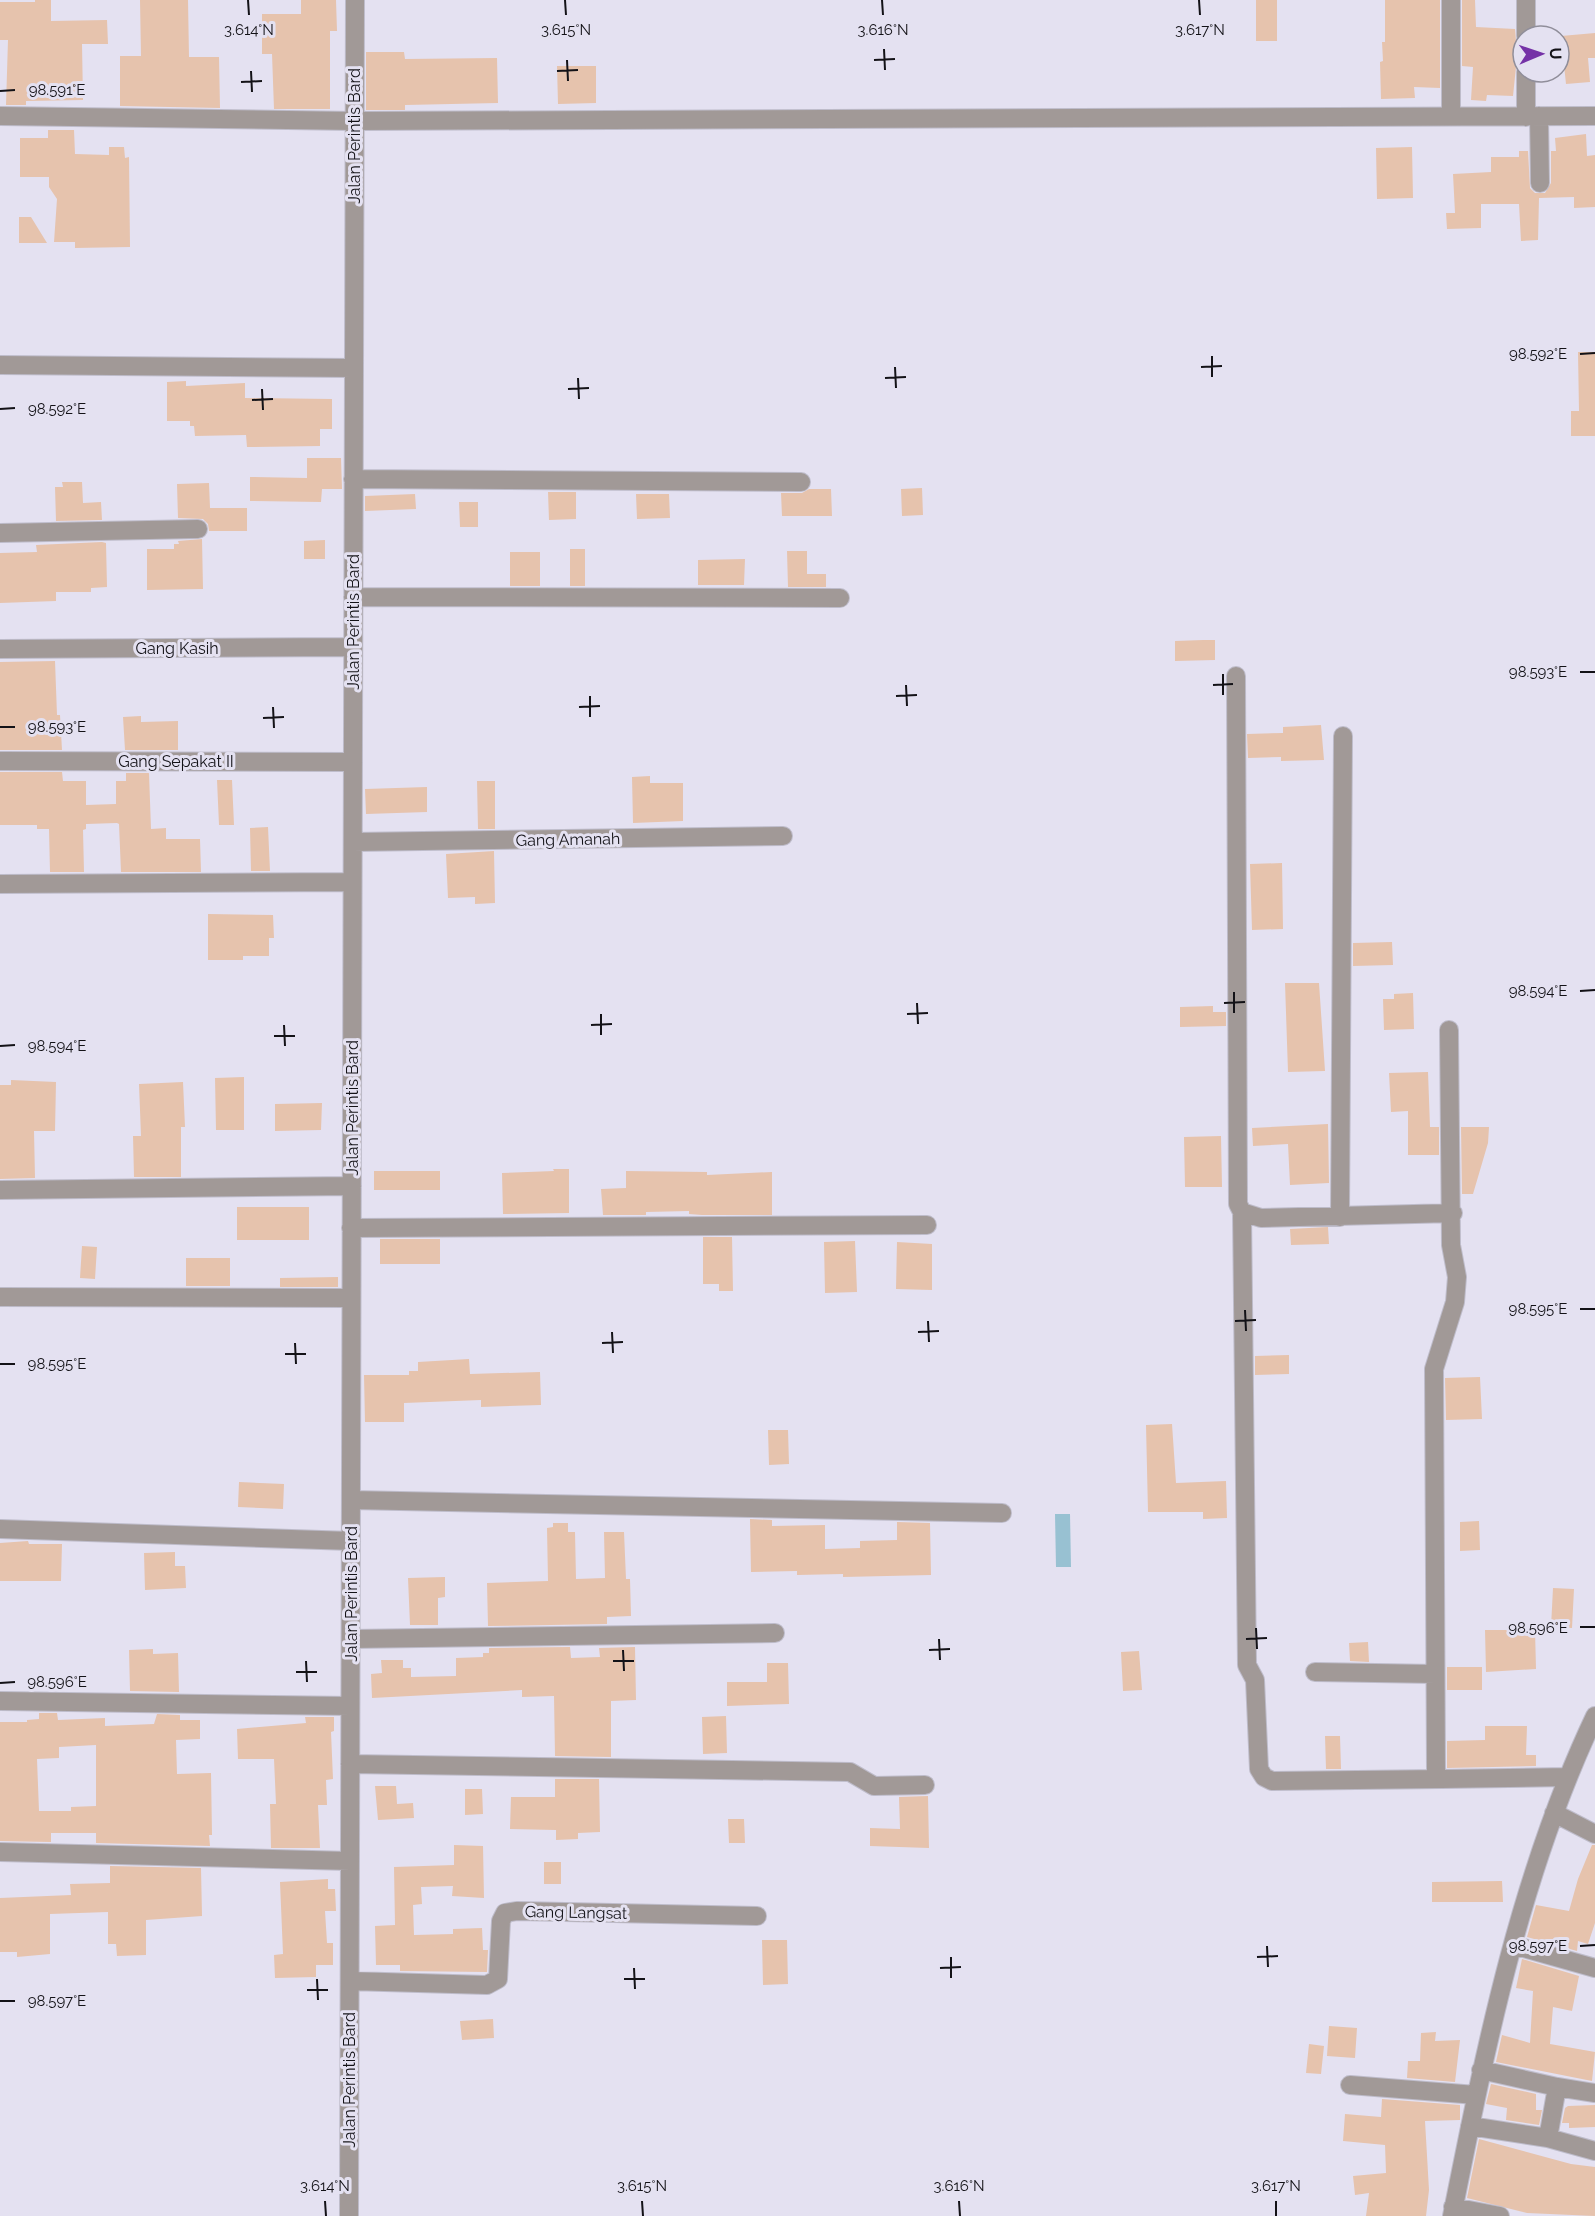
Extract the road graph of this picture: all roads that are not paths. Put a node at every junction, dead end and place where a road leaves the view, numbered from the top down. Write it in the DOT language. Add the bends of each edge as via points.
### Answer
graph roads {
  1 [pos="355,0"];
  2 [pos="1451,0"];
  3 [pos="1526,0"];
  4 [pos="1526,24"];
  5 [pos="1528,84"];
  6 [pos="0,116"];
  7 [pos="1533,116"];
  8 [pos="1595,116"];
  9 [pos="1451,117"];
  10 [pos="354,121"];
  11 [pos="1539,183"];
  12 [pos="0,365"];
  13 [pos="354,368"];
  14 [pos="354,479"];
  15 [pos="801,482"];
  16 [pos="198,530"];
  17 [pos="0,533"];
  18 [pos="353,597"];
  19 [pos="840,598"];
  20 [pos="353,647"];
  21 [pos="0,649"];
  22 [pos="1236,676"];
  23 [pos="1343,736"];
  24 [pos="0,761"];
  25 [pos="353,762"];
  26 [pos="783,836"];
  27 [pos="352,842"];
  28 [pos="352,882"];
  29 [pos="0,884"];
  30 [pos="1449,1030"];
  31 [pos="352,1186"];
  32 [pos="0,1190"];
  33 [pos="1242,1212"];
  34 [pos="1452,1213"];
  35 [pos="1340,1217"];
  36 [pos="927,1225"];
  37 [pos="351,1228"];
  38 [pos="0,1297"];
  39 [pos="351,1298"];
  40 [pos="351,1500"];
  41 [pos="1002,1513"];
  42 [pos="0,1529"];
  43 [pos="351,1541"];
  44 [pos="775,1633"];
  45 [pos="351,1639"];
  46 [pos="1314,1672"];
  47 [pos="1435,1674"];
  48 [pos="0,1701"];
  49 [pos="350,1706"];
  50 [pos="1595,1716"];
  51 [pos="350,1764"];
  52 [pos="1568,1777"];
  53 [pos="1441,1779"];
  54 [pos="925,1785"];
  55 [pos="1554,1813"];
  56 [pos="1595,1834"];
  57 [pos="0,1852"];
  58 [pos="350,1861"];
  59 [pos="757,1916"];
  60 [pos="1513,1945"];
  61 [pos="1595,1968"];
  62 [pos="350,1981"];
  63 [pos="1481,2070"];
  64 [pos="1350,2085"];
  65 [pos="1557,2087"];
  66 [pos="1595,2093"];
  67 [pos="1476,2095"];
  68 [pos="1470,2126"];
  69 [pos="1548,2138"];
  70 [pos="1595,2151"];
  71 [pos="1452,2212"];
  72 [pos="349,2216"];
  73 [pos="1500,2216"];
  1 -- 10 [label="street, Jalan Perintis Bard"];
  2 -- 9 [label="street"];
  3 -- 4 [label="street"];
  5 -- 7 [label="street"];
  6 -- 10 [label="street"];
  7 -- 8 [label="street"];
  7 -- 9 [label="street"];
  7 -- 11 [label="street"];
  9 -- 10 [label="street"];
  10 -- 13 [label="street, Jalan Perintis Bard"];
  12 -- 13 [label="street"];
  13 -- 14 [label="street, Jalan Perintis Bard"];
  14 -- 15 [label="street"];
  14 -- 18 [label="street, Jalan Perintis Bard"];
  16 -- 17 [label="street"];
  18 -- 19 [label="street"];
  18 -- 20 [label="street, Jalan Perintis Bard"];
  20 -- 21 [label="street, Gang Kasih"];
  20 -- 25 [label="street, Jalan Perintis Bard"];
  22 -- 33 [label="street" via="1238,1204"];
  23 -- 35 [label="street"];
  24 -- 25 [label="street, Gang Sepakat II"];
  25 -- 27 [label="street, Jalan Perintis Bard"];
  26 -- 27 [label="street, Gang Amanah"];
  27 -- 28 [label="street, Jalan Perintis Bard"];
  28 -- 29 [label="street"];
  28 -- 31 [label="street, Jalan Perintis Bard"];
  30 -- 34 [label="street"];
  31 -- 32 [label="street"];
  31 -- 37 [label="street, Jalan Perintis Bard"];
  33 -- 35 [label="street" via="1261,1218"];
  33 -- 53 [label="street" via="1247,1665 1255,1680 1259,1769 1272,1781"];
  34 -- 35 [label="street"];
  34 -- 47 [label="street" via="1455,1302 1434,1369"];
  36 -- 37 [label="street"];
  37 -- 39 [label="street, Jalan Perintis Bard"];
  38 -- 39 [label="street"];
  39 -- 40 [label="street, Jalan Perintis Bard"];
  40 -- 41 [label="street"];
  40 -- 43 [label="street, Jalan Perintis Bard"];
  42 -- 43 [label="street"];
  43 -- 45 [label="street, Jalan Perintis Bard"];
  44 -- 45 [label="street"];
  45 -- 49 [label="street, Jalan Perintis Bard"];
  46 -- 47 [label="street"];
  47 -- 53 [label="street" via="1436,1773"];
  48 -- 49 [label="street"];
  49 -- 51 [label="street, Jalan Perintis Bard"];
  50 -- 52 [label="street"];
  51 -- 54 [label="street" via="850,1772 874,1786"];
  51 -- 58 [label="street, Jalan Perintis Bard"];
  52 -- 53 [label="street"];
  52 -- 55 [label="street"];
  55 -- 56 [label="street"];
  55 -- 60 [label="street"];
  57 -- 58 [label="street"];
  58 -- 62 [label="street, Jalan Perintis Bard"];
  59 -- 62 [label="street, Gang Langsat" via="517,1911 505,1913 501,1921 498,1978 487,1985"];
  60 -- 61 [label="street"];
  60 -- 63 [label="street"];
  62 -- 72 [label="street, Jalan Perintis Bard"];
  63 -- 65 [label="street"];
  63 -- 67 [label="street"];
  64 -- 67 [label="street"];
  65 -- 66 [label="street"];
  65 -- 69 [label="street"];
  67 -- 68 [label="street"];
  68 -- 69 [label="street"];
  68 -- 71 [label="street"];
  69 -- 70 [label="street"];
  71 -- 73 [label="street"];
}
